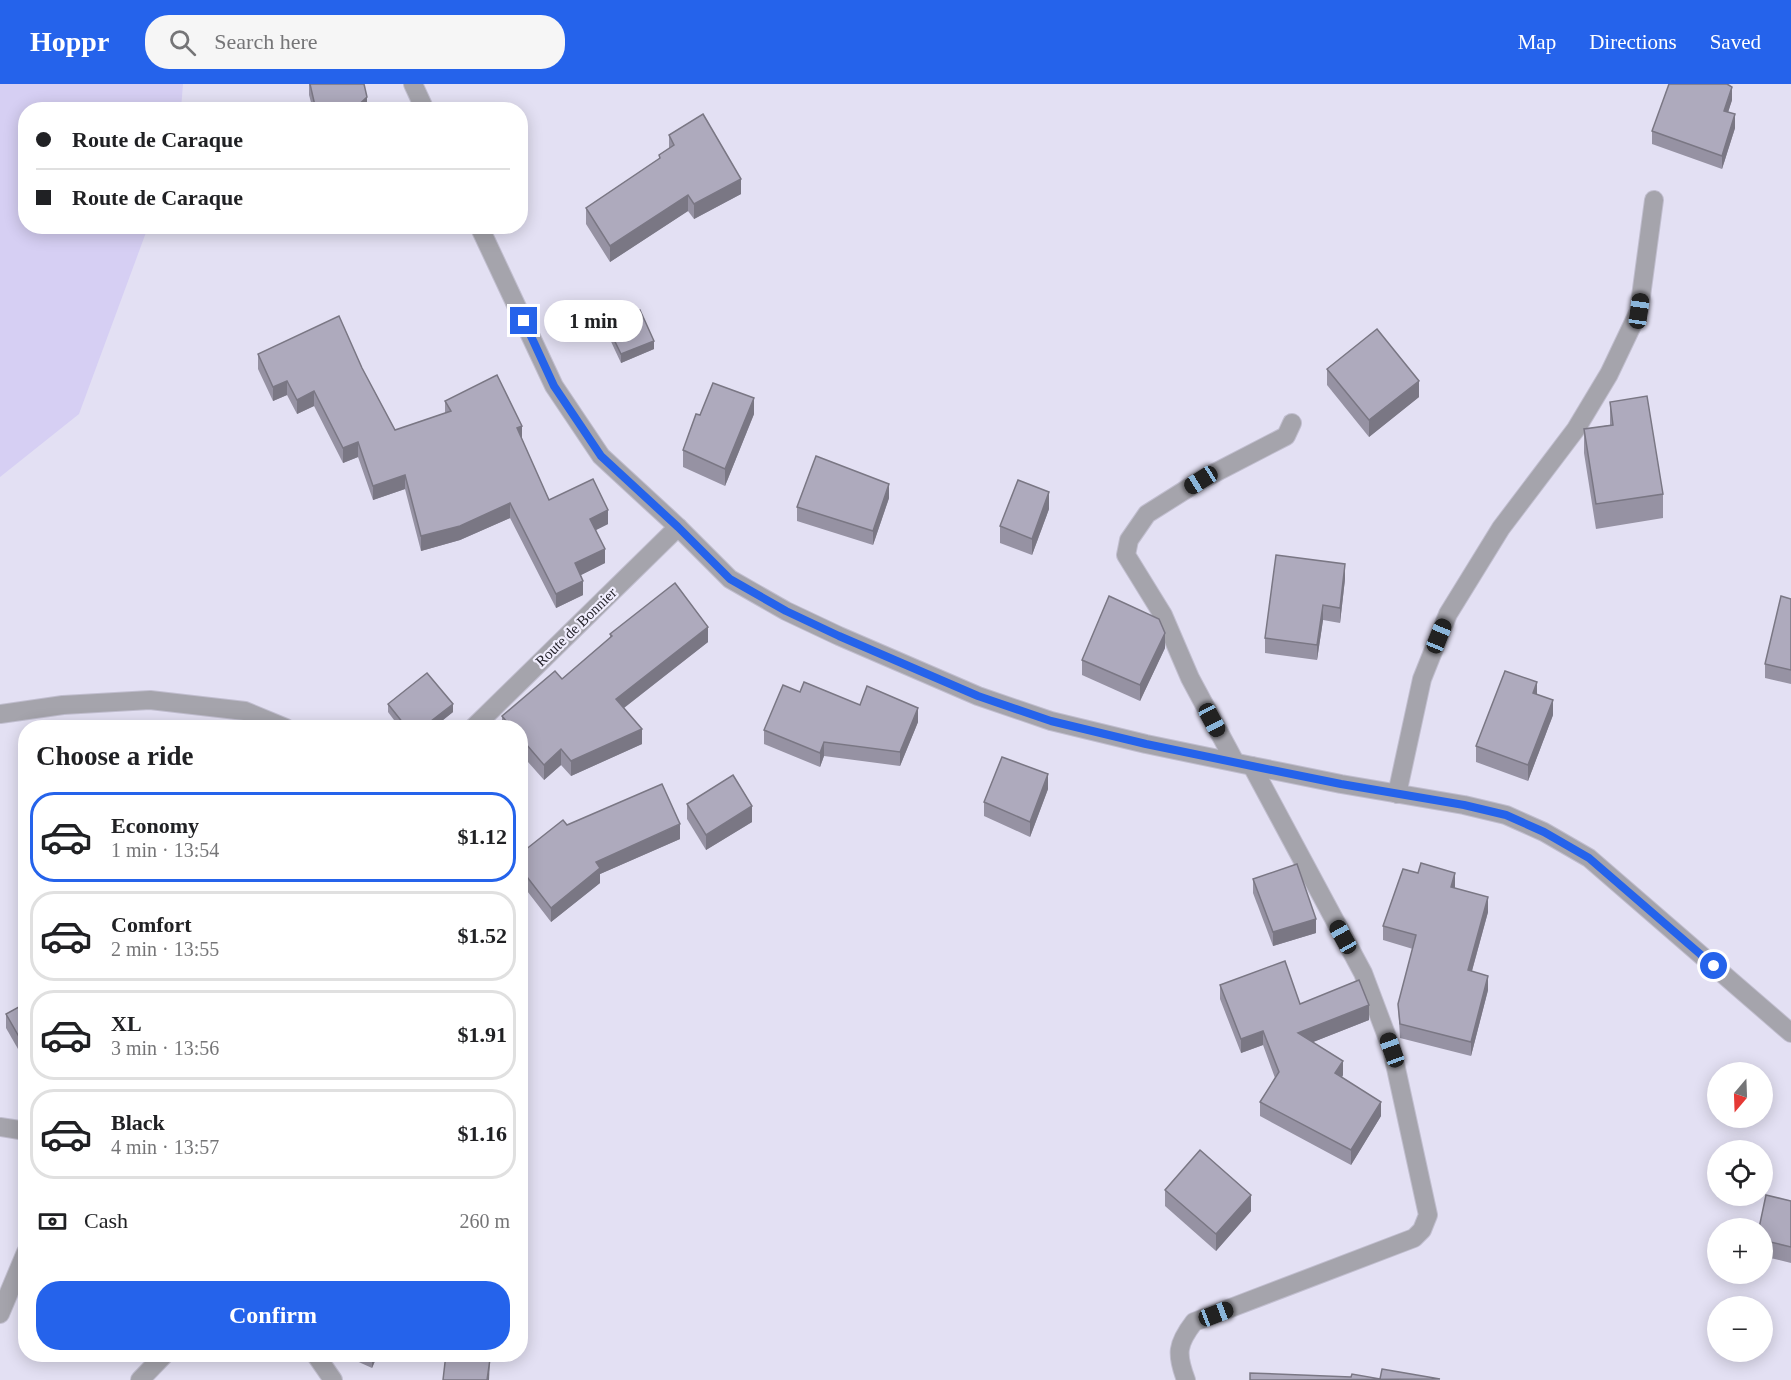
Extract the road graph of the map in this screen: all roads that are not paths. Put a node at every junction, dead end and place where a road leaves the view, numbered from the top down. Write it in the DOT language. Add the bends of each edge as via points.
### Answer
graph roads {
  1 [pos="413,84"];
  2 [pos="421,102"];
  3 [pos="1654,200"];
  4 [pos="483,234"];
  5 [pos="1292,423"];
  6 [pos="678,527"];
  7 [pos="0,714"];
  8 [pos="267,720"];
  9 [pos="481,720"];
  10 [pos="1243,764"];
  11 [pos="1396,794"];
  12 [pos="1791,1033"];
  13 [pos="0,1128"];
  14 [pos="18,1130"];
  15 [pos="18,1271"];
  16 [pos="0,1314"];
  17 [pos="157,1362"];
  18 [pos="321,1362"];
  19 [pos="140,1380"];
  20 [pos="333,1380"];
  21 [pos="1186,1380"];
  1 -- 2 [label="street"];
  3 -- 11 [label="street" via="1639,311 1609,374 1576,429 1502,528 1448,614 1422,680"];
  4 -- 6 [label="street" via="554,386 601,456"];
  5 -- 10 [label="street" via="1286,436 1201,480 1147,514 1129,540 1126,555 1163,615 1190,678"];
  6 -- 9 [label="street, Route de Bonnier"];
  6 -- 10 [label="street" via="730,579 786,611 978,696 1051,721"];
  7 -- 8 [label="street" via="63,705 150,700 245,711"];
  10 -- 11 [label="street"];
  10 -- 21 [label="street" via="1363,973 1392,1050 1428,1215 1414,1238 1194,1322 1181,1339 1180,1363"];
  11 -- 12 [label="street" via="1506,815 1589,858"];
  13 -- 14 [label="street"];
  15 -- 16 [label="street"];
  17 -- 19 [label="street"];
  18 -- 20 [label="street"];
}
